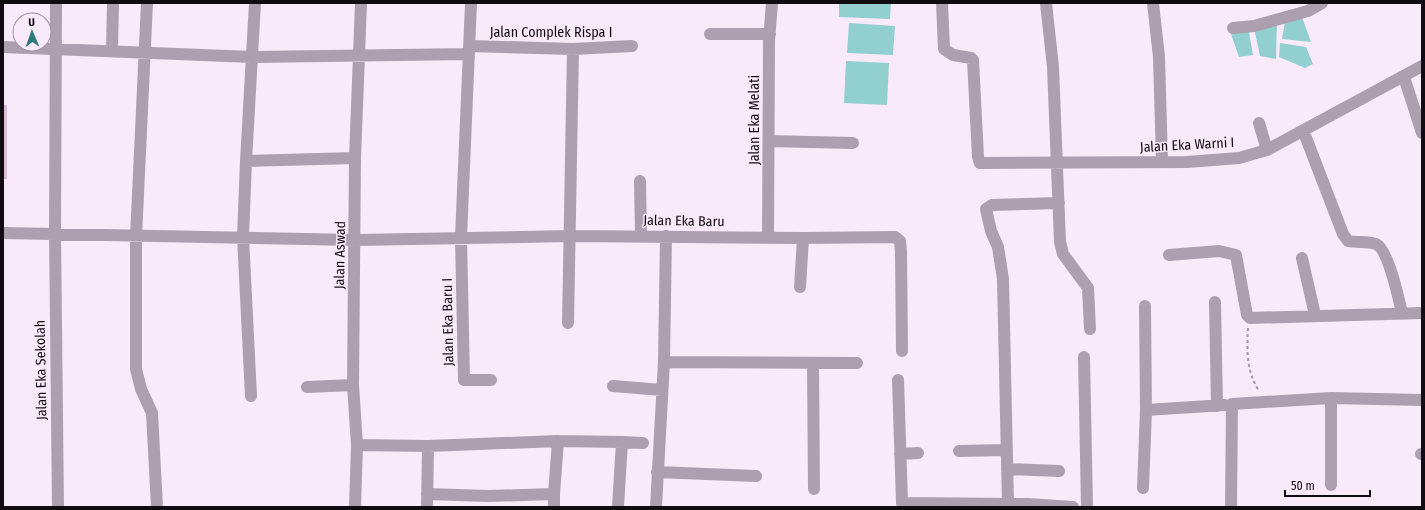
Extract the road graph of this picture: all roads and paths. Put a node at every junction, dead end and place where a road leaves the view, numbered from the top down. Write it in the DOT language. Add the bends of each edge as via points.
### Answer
graph roads {
  1 [pos="56,3"];
  2 [pos="113,3"];
  3 [pos="147,3"];
  4 [pos="255,3"];
  5 [pos="361,3"];
  6 [pos="471,3"];
  7 [pos="772,3"];
  8 [pos="942,3"];
  9 [pos="1046,3"];
  10 [pos="1153,3"];
  11 [pos="1322,3"];
  12 [pos="1232,28"];
  13 [pos="710,34"];
  14 [pos="770,34"];
  15 [pos="632,46"];
  16 [pos="3,47"];
  17 [pos="54,47"];
  18 [pos="573,49"];
  19 [pos="112,50"];
  20 [pos="469,50"];
  21 [pos="144,54"];
  22 [pos="359,55"];
  23 [pos="252,57"];
  24 [pos="1422,66"];
  25 [pos="1404,77"];
  26 [pos="1259,123"];
  27 [pos="1303,130"];
  28 [pos="1422,133"];
  29 [pos="769,141"];
  30 [pos="853,143"];
  31 [pos="1267,150"];
  32 [pos="355,158"];
  33 [pos="246,161"];
  34 [pos="1162,162"];
  35 [pos="1057,164"];
  36 [pos="640,181"];
  37 [pos="1059,203"];
  38 [pos="3,233"];
  39 [pos="55,233"];
  40 [pos="571,236"];
  41 [pos="641,236"];
  42 [pos="666,236"];
  43 [pos="136,237"];
  44 [pos="244,237"];
  45 [pos="461,237"];
  46 [pos="768,237"];
  47 [pos="802,238"];
  48 [pos="356,240"];
  49 [pos="1169,255"];
  50 [pos="1302,258"];
  51 [pos="800,287"];
  52 [pos="1215,302"];
  53 [pos="1145,306"];
  54 [pos="1402,313"];
  55 [pos="1422,313"];
  56 [pos="1315,315"];
  57 [pos="1248,316"];
  58 [pos="568,322"];
  59 [pos="1090,329"];
  60 [pos="902,350"];
  61 [pos="1084,357"];
  62 [pos="664,362"];
  63 [pos="813,363"];
  64 [pos="857,363"];
  65 [pos="491,380"];
  66 [pos="898,380"];
  67 [pos="353,385"];
  68 [pos="613,386"];
  69 [pos="307,387"];
  70 [pos="662,390"];
  71 [pos="251,396"];
  72 [pos="1331,398"];
  73 [pos="1422,400"];
  74 [pos="1265,401"];
  75 [pos="1232,404"];
  76 [pos="1217,406"];
  77 [pos="1146,410"];
  78 [pos="558,441"];
  79 [pos="622,442"];
  80 [pos="644,443"];
  81 [pos="357,445"];
  82 [pos="428,446"];
  83 [pos="1007,450"];
  84 [pos="959,451"];
  85 [pos="918,453"];
  86 [pos="900,454"];
  87 [pos="1007,469"];
  88 [pos="1059,471"];
  89 [pos="657,472"];
  90 [pos="756,476"];
  91 [pos="1331,485"];
  92 [pos="1143,488"];
  93 [pos="814,489"];
  94 [pos="427,494"];
  95 [pos="554,494"];
  96 [pos="489,501"];
  97 [pos="1008,505"];
  98 [pos="1028,506"];
  99 [pos="58,507"];
  100 [pos="157,507"];
  101 [pos="355,507"];
  102 [pos="427,507"];
  103 [pos="554,507"];
  104 [pos="618,507"];
  105 [pos="656,507"];
  106 [pos="1073,507"];
  107 [pos="1087,507"];
  108 [pos="1232,507"];
  1 -- 17 [label="street, Jalan Eka Sekolah"];
  2 -- 19 [label="street"];
  3 -- 21 [label="street"];
  4 -- 23 [label="street"];
  5 -- 22 [label="street, Jalan Aswad"];
  6 -- 20 [label="street"];
  7 -- 14 [label="street, Jalan Eka Melati"];
  8 -- 35 [label="street, Jalan Eka Warni I" via="944,49 953,55 972,58 974,62 979,162"];
  9 -- 35 [label="street" via="1053,67"];
  10 -- 34 [label="street" via="1159,57"];
  11 -- 12 [label="street" via="1308,11 1254,26"];
  13 -- 14 [label="street"];
  14 -- 29 [label="street, Jalan Eka Melati"];
  15 -- 18 [label="street, Jalan Complek Rispa I"];
  16 -- 17 [label="street, Jalan Complek Rispa I"];
  17 -- 19 [label="street, Jalan Complek Rispa I"];
  17 -- 39 [label="street, Jalan Eka Sekolah"];
  18 -- 20 [label="street, Jalan Complek Rispa I"];
  18 -- 40 [label="street"];
  19 -- 21 [label="street, Jalan Complek Rispa I"];
  20 -- 22 [label="street, Jalan Complek Rispa I"];
  20 -- 45 [label="street"];
  21 -- 23 [label="street, Jalan Complek Rispa I"];
  21 -- 43 [label="street"];
  22 -- 23 [label="street, Jalan Complek Rispa I"];
  22 -- 32 [label="street, Jalan Aswad"];
  23 -- 33 [label="street"];
  24 -- 25 [label="street, Jalan Eka Warni I"];
  25 -- 27 [label="street, Jalan Eka Warni I"];
  25 -- 28 [label="street"];
  26 -- 31 [label="street"];
  27 -- 31 [label="street, Jalan Eka Warni I"];
  27 -- 54 [label="street" via="1343,234 1348,241 1373,243 1381,248 1390,268"];
  29 -- 30 [label="street"];
  29 -- 46 [label="street, Jalan Eka Melati"];
  31 -- 34 [label="street, Jalan Eka Warni I" via="1226,160"];
  32 -- 33 [label="street"];
  32 -- 48 [label="street, Jalan Aswad"];
  33 -- 44 [label="street"];
  34 -- 35 [label="street, Jalan Eka Warni I"];
  35 -- 37 [label="street"];
  36 -- 41 [label="street"];
  37 -- 59 [label="street" via="1060,242 1063,254 1088,288"];
  37 -- 83 [label="street" via="992,205 986,209 1003,273"];
  38 -- 39 [label="street, Jalan Eka Baru"];
  39 -- 43 [label="street, Jalan Eka Baru"];
  39 -- 99 [label="street, Jalan Eka Sekolah"];
  40 -- 41 [label="street, Jalan Eka Baru"];
  40 -- 45 [label="street, Jalan Eka Baru"];
  40 -- 58 [label="street"];
  41 -- 42 [label="street, Jalan Eka Baru"];
  42 -- 46 [label="street, Jalan Eka Baru"];
  42 -- 62 [label="street"];
  43 -- 44 [label="street, Jalan Eka Baru"];
  43 -- 100 [label="street" via="136,369 152,413"];
  44 -- 48 [label="street, Jalan Eka Baru"];
  44 -- 71 [label="street"];
  45 -- 48 [label="street, Jalan Eka Baru"];
  45 -- 65 [label="street, Jalan Eka Baru I" via="464,380"];
  46 -- 47 [label="street, Jalan Eka Baru"];
  47 -- 51 [label="street"];
  47 -- 60 [label="street, Jalan Eka Baru" via="899,239"];
  48 -- 67 [label="street, Jalan Aswad"];
  49 -- 57 [label="street" via="1219,251 1236,255"];
  50 -- 56 [label="street"];
  52 -- 76 [label="street"];
  53 -- 77 [label="street"];
  54 -- 55 [label="street"];
  54 -- 56 [label="street"];
  56 -- 57 [label="street"];
  57 -- 74 [label="path" via="1248,367 1253,382"];
  61 -- 107 [label="street"];
  62 -- 63 [label="street"];
  62 -- 70 [label="street"];
  63 -- 64 [label="street"];
  63 -- 93 [label="street"];
  66 -- 86 [label="street"];
  67 -- 69 [label="street"];
  67 -- 81 [label="street, Jalan Aswad"];
  68 -- 70 [label="street"];
  70 -- 89 [label="street"];
  72 -- 73 [label="street"];
  72 -- 74 [label="street"];
  72 -- 91 [label="street"];
  74 -- 75 [label="street"];
  75 -- 76 [label="street"];
  75 -- 108 [label="street"];
  76 -- 77 [label="street"];
  77 -- 92 [label="street"];
  78 -- 79 [label="street"];
  78 -- 82 [label="street"];
  78 -- 95 [label="street"];
  79 -- 80 [label="street"];
  79 -- 104 [label="street"];
  81 -- 82 [label="street"];
  81 -- 101 [label="street, Jalan Aswad"];
  82 -- 94 [label="street"];
  83 -- 84 [label="street"];
  83 -- 87 [label="street"];
  85 -- 86 [label="street"];
  86 -- 97 [label="street" via="902,503"];
  87 -- 88 [label="street"];
  87 -- 97 [label="street"];
  89 -- 90 [label="street"];
  89 -- 105 [label="street"];
  94 -- 96 [label="street"];
  94 -- 102 [label="street"];
  95 -- 96 [label="street"];
  95 -- 103 [label="street"];
  97 -- 98 [label="street"];
  98 -- 106 [label="street"];
}
